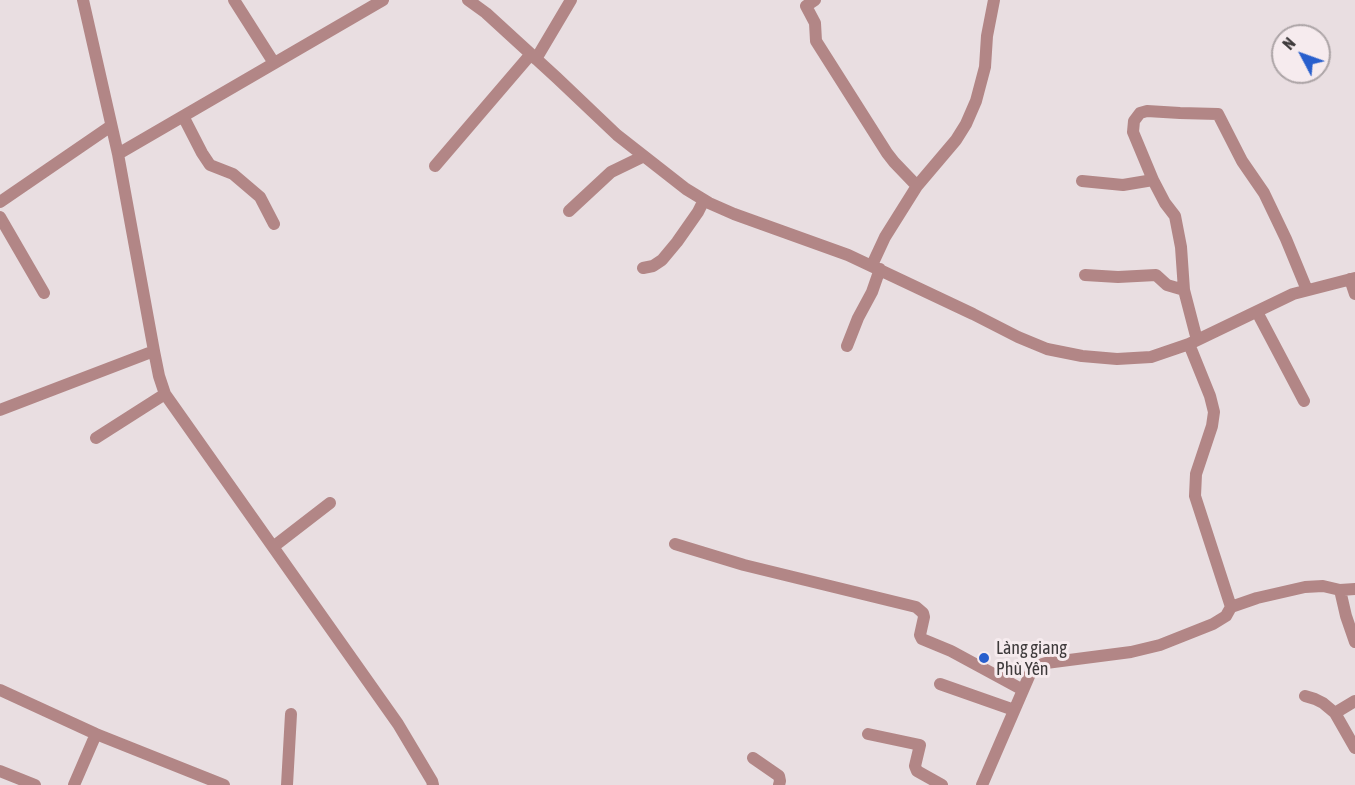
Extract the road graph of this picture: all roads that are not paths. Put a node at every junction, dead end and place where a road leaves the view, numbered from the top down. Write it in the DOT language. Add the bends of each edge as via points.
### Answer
graph roads {
  1 [pos="83,0"];
  2 [pos="234,0"];
  3 [pos="383,0"];
  4 [pos="468,0"];
  5 [pos="571,0"];
  6 [pos="815,0"];
  7 [pos="994,0"];
  8 [pos="534,56"];
  9 [pos="274,63"];
  10 [pos="183,116"];
  11 [pos="111,126"];
  12 [pos="118,154"];
  13 [pos="644,156"];
  14 [pos="435,166"];
  15 [pos="1153,180"];
  16 [pos="1082,181"];
  17 [pos="917,186"];
  18 [pos="704,200"];
  19 [pos="0,202"];
  20 [pos="569,210"];
  21 [pos="0,217"];
  22 [pos="274,224"];
  23 [pos="876,267"];
  24 [pos="643,268"];
  25 [pos="1085,275"];
  26 [pos="1353,279"];
  27 [pos="1184,290"];
  28 [pos="1307,290"];
  29 [pos="44,293"];
  30 [pos="1355,294"];
  31 [pos="1257,312"];
  32 [pos="1193,342"];
  33 [pos="847,346"];
  34 [pos="154,351"];
  35 [pos="165,394"];
  36 [pos="1304,401"];
  37 [pos="0,410"];
  38 [pos="96,438"];
  39 [pos="330,503"];
  40 [pos="675,544"];
  41 [pos="273,546"];
  42 [pos="1355,589"];
  43 [pos="1340,590"];
  44 [pos="1231,607"];
  45 [pos="1355,642"];
  46 [pos="940,684"];
  47 [pos="0,690"];
  48 [pos="1023,690"];
  49 [pos="1305,696"];
  50 [pos="1355,700"];
  51 [pos="1014,710"];
  52 [pos="1335,713"];
  53 [pos="291,714"];
  54 [pos="96,734"];
  55 [pos="868,734"];
  56 [pos="1355,748"];
  57 [pos="753,758"];
  58 [pos="0,771"];
  59 [pos="195,780"];
  60 [pos="21,783"];
  61 [pos="35,785"];
  62 [pos="74,785"];
  63 [pos="224,785"];
  64 [pos="287,785"];
  65 [pos="433,785"];
  66 [pos="779,785"];
  67 [pos="942,785"];
  68 [pos="982,785"];
  1 -- 11 [label="street"];
  2 -- 9 [label="street"];
  3 -- 9 [label="street"];
  4 -- 8 [label="street"];
  5 -- 8 [label="street"];
  6 -- 17 [label="street" via="806,6 815,23 816,41 887,153"];
  7 -- 17 [label="street" via="976,101 956,140"];
  8 -- 13 [label="street"];
  8 -- 14 [label="street"];
  9 -- 10 [label="street"];
  10 -- 12 [label="street"];
  10 -- 22 [label="street" via="210,165 233,174 260,197"];
  11 -- 12 [label="street"];
  11 -- 19 [label="street"];
  12 -- 34 [label="street"];
  13 -- 18 [label="street"];
  13 -- 20 [label="street" via="611,172"];
  15 -- 16 [label="street" via="1123,185"];
  15 -- 27 [label="street" via="1175,216"];
  15 -- 28 [label="street" via="1133,132 1140,113 1218,114 1264,193"];
  17 -- 23 [label="street" via="885,237"];
  18 -- 23 [label="street"];
  18 -- 24 [label="street" via="662,260"];
  21 -- 29 [label="street"];
  23 -- 32 [label="street" via="1047,349 1082,356 1151,357"];
  23 -- 33 [label="street" via="872,292"];
  25 -- 27 [label="street" via="1156,275 1167,285"];
  26 -- 28 [label="street"];
  26 -- 30 [label="street"];
  27 -- 32 [label="street"];
  28 -- 31 [label="street"];
  31 -- 32 [label="street"];
  31 -- 36 [label="street"];
  32 -- 44 [label="street" via="1214,412 1196,474 1195,496"];
  34 -- 35 [label="street"];
  34 -- 37 [label="street"];
  35 -- 38 [label="street"];
  35 -- 41 [label="street"];
  39 -- 41 [label="street"];
  40 -- 48 [label="street" via="744,566 916,607 924,617 922,639"];
  41 -- 65 [label="street" via="398,724"];
  42 -- 43 [label="street"];
  43 -- 44 [label="street" via="1305,586"];
  43 -- 45 [label="street"];
  44 -- 48 [label="street" via="1226,616 1213,624 1160,645 1033,667"];
  46 -- 51 [label="street"];
  47 -- 54 [label="street"];
  48 -- 51 [label="street"];
  49 -- 52 [label="street"];
  50 -- 52 [label="street"];
  51 -- 68 [label="street"];
  52 -- 56 [label="street"];
  53 -- 64 [label="street"];
  54 -- 59 [label="street"];
  54 -- 62 [label="street"];
  55 -- 67 [label="street" via="920,745 917,771"];
  57 -- 66 [label="street" via="779,776"];
  58 -- 60 [label="street"];
  59 -- 63 [label="street"];
  60 -- 61 [label="street"];
}
